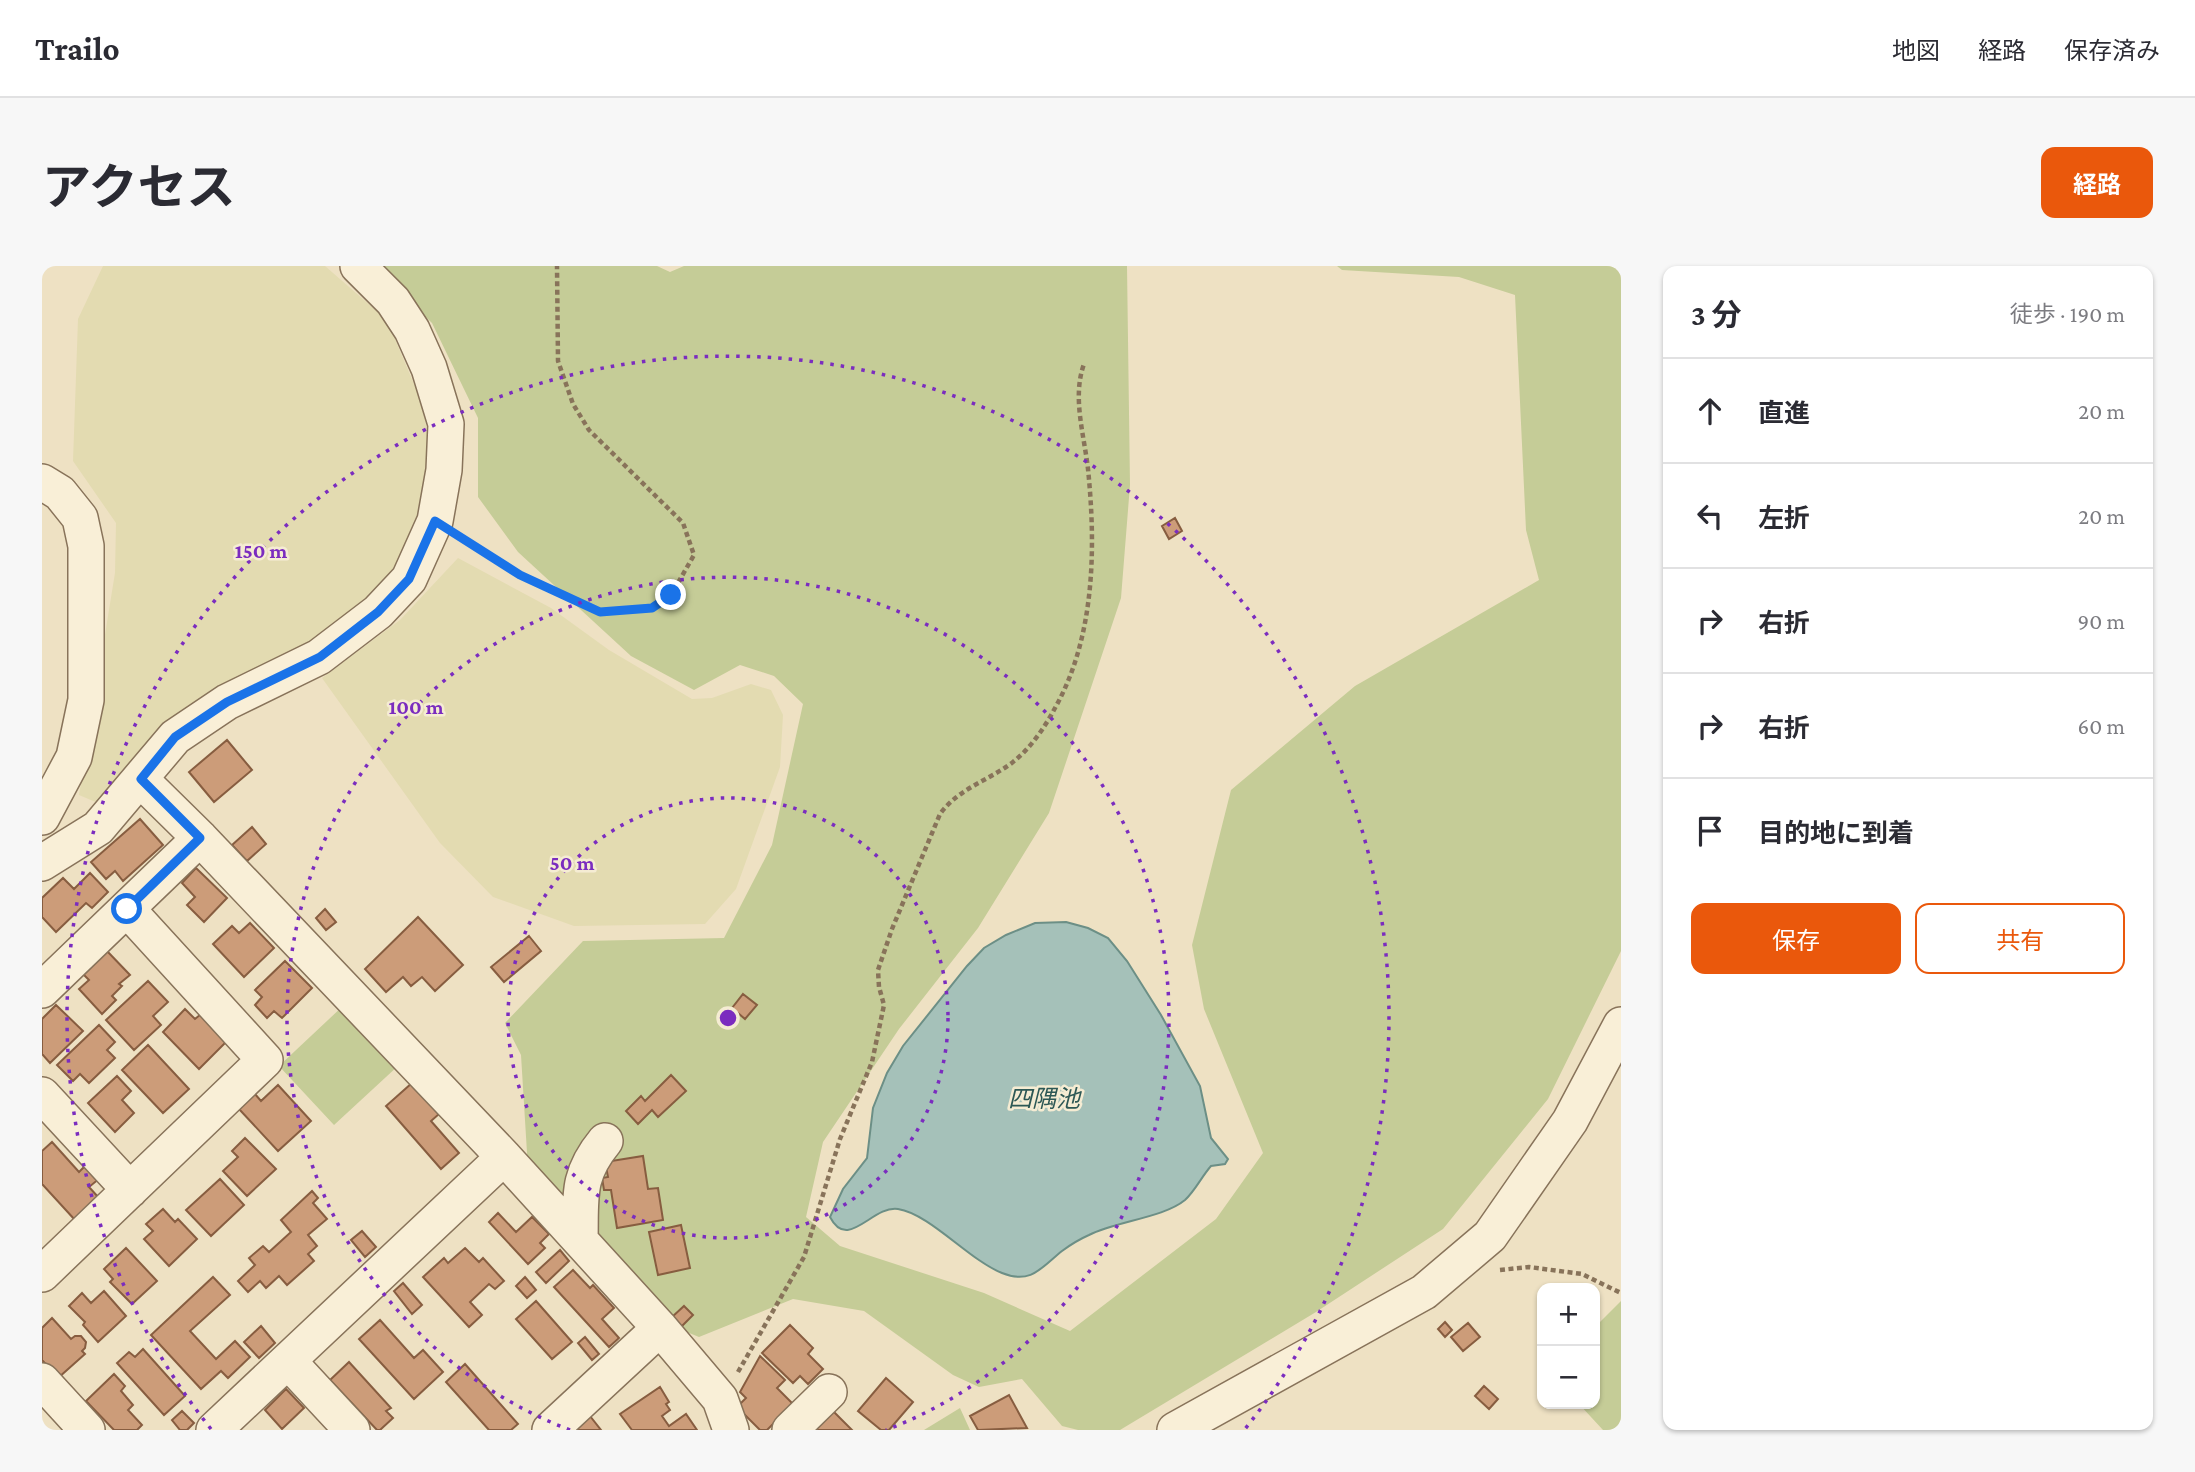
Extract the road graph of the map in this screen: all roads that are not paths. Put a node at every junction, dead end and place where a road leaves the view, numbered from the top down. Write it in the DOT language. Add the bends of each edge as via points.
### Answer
graph roads {
  1 [pos="358,266"];
  2 [pos="42,482"];
  3 [pos="141,779"];
  4 [pos="42,817"];
  5 [pos="200,838"];
  6 [pos="42,863"];
  7 [pos="127,909"];
  8 [pos="42,990"];
  9 [pos="1621,1025"];
  10 [pos="42,1095"];
  11 [pos="605,1141"];
  12 [pos="504,1157"];
  13 [pos="130,1190"];
  14 [pos="580,1240"];
  15 [pos="42,1273"];
  16 [pos="660,1328"];
  17 [pos="288,1361"];
  18 [pos="42,1381"];
  19 [pos="829,1392"];
  20 [pos="725,1414"];
  21 [pos="87,1430"];
  22 [pos="214,1430"];
  23 [pos="352,1430"];
  24 [pos="550,1430"];
  25 [pos="790,1430"];
  26 [pos="1175,1430"];
  1 -- 3 [label="street" via="393,301 412,330 446,424 435,521 409,579 378,612 320,657 227,702 175,737"];
  2 -- 4 [label="street" via="60,493 80,518 86,546 86,700 74,757"];
  3 -- 5 [label="street"];
  3 -- 6 [label="street" via="98,828"];
  5 -- 7 [label="street"];
  5 -- 12 [label="street"];
  7 -- 8 [label="street"];
  7 -- 13 [label="street" via="265,1060"];
  9 -- 26 [label="street" via="1570,1121 1490,1236 1464,1261 1424,1292"];
  10 -- 13 [label="street"];
  11 -- 14 [label="street" via="591,1158 581,1184"];
  12 -- 14 [label="street"];
  12 -- 17 [label="street"];
  13 -- 15 [label="street"];
  14 -- 16 [label="street"];
  16 -- 20 [label="street"];
  16 -- 24 [label="street"];
  17 -- 22 [label="street"];
  17 -- 23 [label="street"];
  18 -- 21 [label="street"];
  19 -- 25 [label="street"];
}
